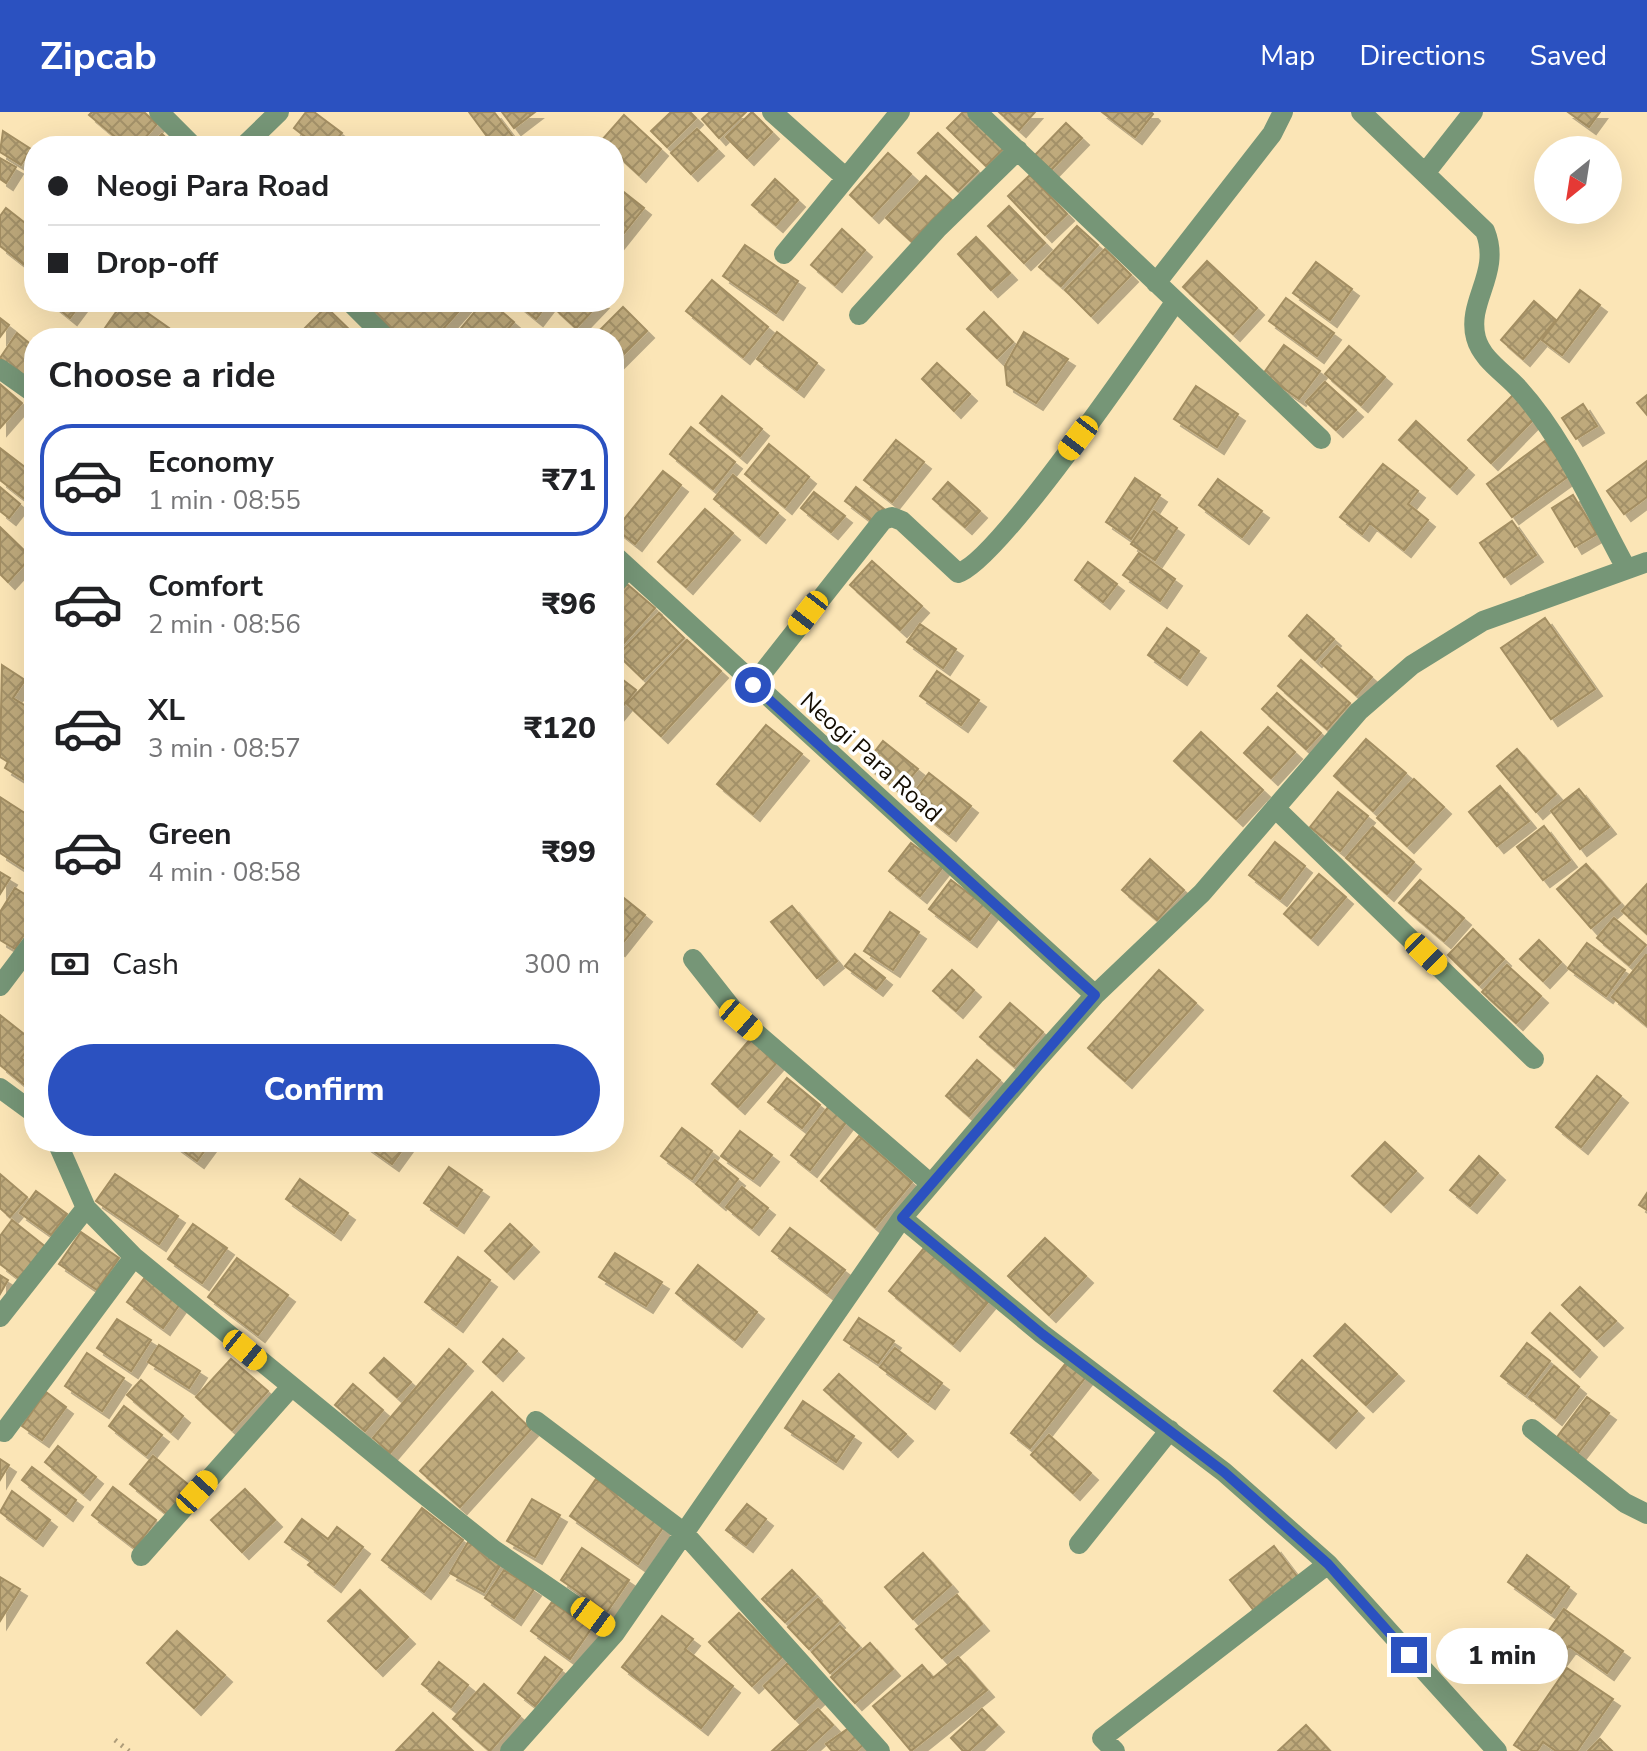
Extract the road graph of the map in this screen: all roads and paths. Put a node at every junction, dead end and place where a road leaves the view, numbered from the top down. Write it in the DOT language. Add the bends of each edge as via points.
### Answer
graph roads {
  1 [pos="159,112"];
  2 [pos="279,112"];
  3 [pos="772,112"];
  4 [pos="977,112"];
  5 [pos="1283,112"];
  6 [pos="1361,112"];
  7 [pos="1473,112"];
  8 [pos="887,116"];
  9 [pos="183,136"];
  10 [pos="254,136"];
  11 [pos="1018,150"];
  12 [pos="1426,172"];
  13 [pos="846,178"];
  14 [pos="784,254"];
  15 [pos="1156,283"];
  16 [pos="1176,301"];
  17 [pos="360,312"];
  18 [pos="859,315"];
  19 [pos="376,328"];
  20 [pos="0,369"];
  21 [pos="24,386"];
  22 [pos="1321,439"];
  23 [pos="1647,562"];
  24 [pos="624,565"];
  25 [pos="1626,568"];
  26 [pos="753,685"];
  27 [pos="1275,808"];
  28 [pos="8,958"];
  29 [pos="693,959"];
  30 [pos="0,986"];
  31 [pos="1095,995"];
  32 [pos="1534,1059"];
  33 [pos="0,1088"];
  34 [pos="24,1106"];
  35 [pos="61,1152"];
  36 [pos="931,1184"];
  37 [pos="86,1208"];
  38 [pos="902,1218"];
  39 [pos="134,1257"];
  40 [pos="0,1317"];
  41 [pos="291,1387"];
  42 [pos="536,1421"];
  43 [pos="1532,1429"];
  44 [pos="1170,1430"];
  45 [pos="4,1432"];
  46 [pos="1647,1514"];
  47 [pos="683,1532"];
  48 [pos="1079,1544"];
  49 [pos="141,1556"];
  50 [pos="1328,1564"];
  51 [pos="615,1633"];
  52 [pos="115,1740"];
  53 [pos="1102,1747"];
  54 [pos="129,1751"];
  55 [pos="510,1751"];
  56 [pos="880,1751"];
  57 [pos="1497,1751"];
  1 -- 9 [label="street"];
  2 -- 10 [label="street"];
  3 -- 13 [label="street"];
  4 -- 11 [label="street"];
  5 -- 15 [label="street" via="1272,134"];
  6 -- 12 [label="street"];
  7 -- 12 [label="street"];
  8 -- 13 [label="street"];
  11 -- 15 [label="street"];
  11 -- 18 [label="street"];
  12 -- 25 [label="street" via="1485,231 1493,249 1477,314 1476,337 1485,355 1545,421"];
  13 -- 14 [label="street"];
  15 -- 16 [label="street"];
  16 -- 22 [label="street"];
  16 -- 26 [label="street" via="1011,525 976,562 958,573 902,521 883,520"];
  17 -- 19 [label="street"];
  20 -- 21 [label="street"];
  23 -- 25 [label="street"];
  24 -- 26 [label="street, Neogi Para Road"];
  25 -- 27 [label="street" via="1483,621 1412,665 1359,711"];
  26 -- 31 [label="street, Neogi Para Road"];
  27 -- 31 [label="street" via="1202,893"];
  27 -- 32 [label="street"];
  28 -- 30 [label="street"];
  29 -- 36 [label="street" via="741,1020"];
  31 -- 36 [label="street"];
  33 -- 34 [label="street"];
  35 -- 37 [label="street"];
  36 -- 38 [label="street"];
  37 -- 39 [label="street"];
  37 -- 40 [label="street"];
  38 -- 44 [label="street" via="1042,1334"];
  38 -- 47 [label="street"];
  39 -- 41 [label="street"];
  39 -- 45 [label="street"];
  41 -- 49 [label="street"];
  41 -- 51 [label="street" via="494,1550"];
  42 -- 47 [label="street"];
  43 -- 46 [label="street" via="1625,1503"];
  44 -- 48 [label="street"];
  44 -- 50 [label="street"];
  47 -- 51 [label="street"];
  47 -- 56 [label="street"];
  50 -- 53 [label="street"];
  50 -- 57 [label="street"];
  51 -- 55 [label="street"];
  52 -- 54 [label="path"];
}
